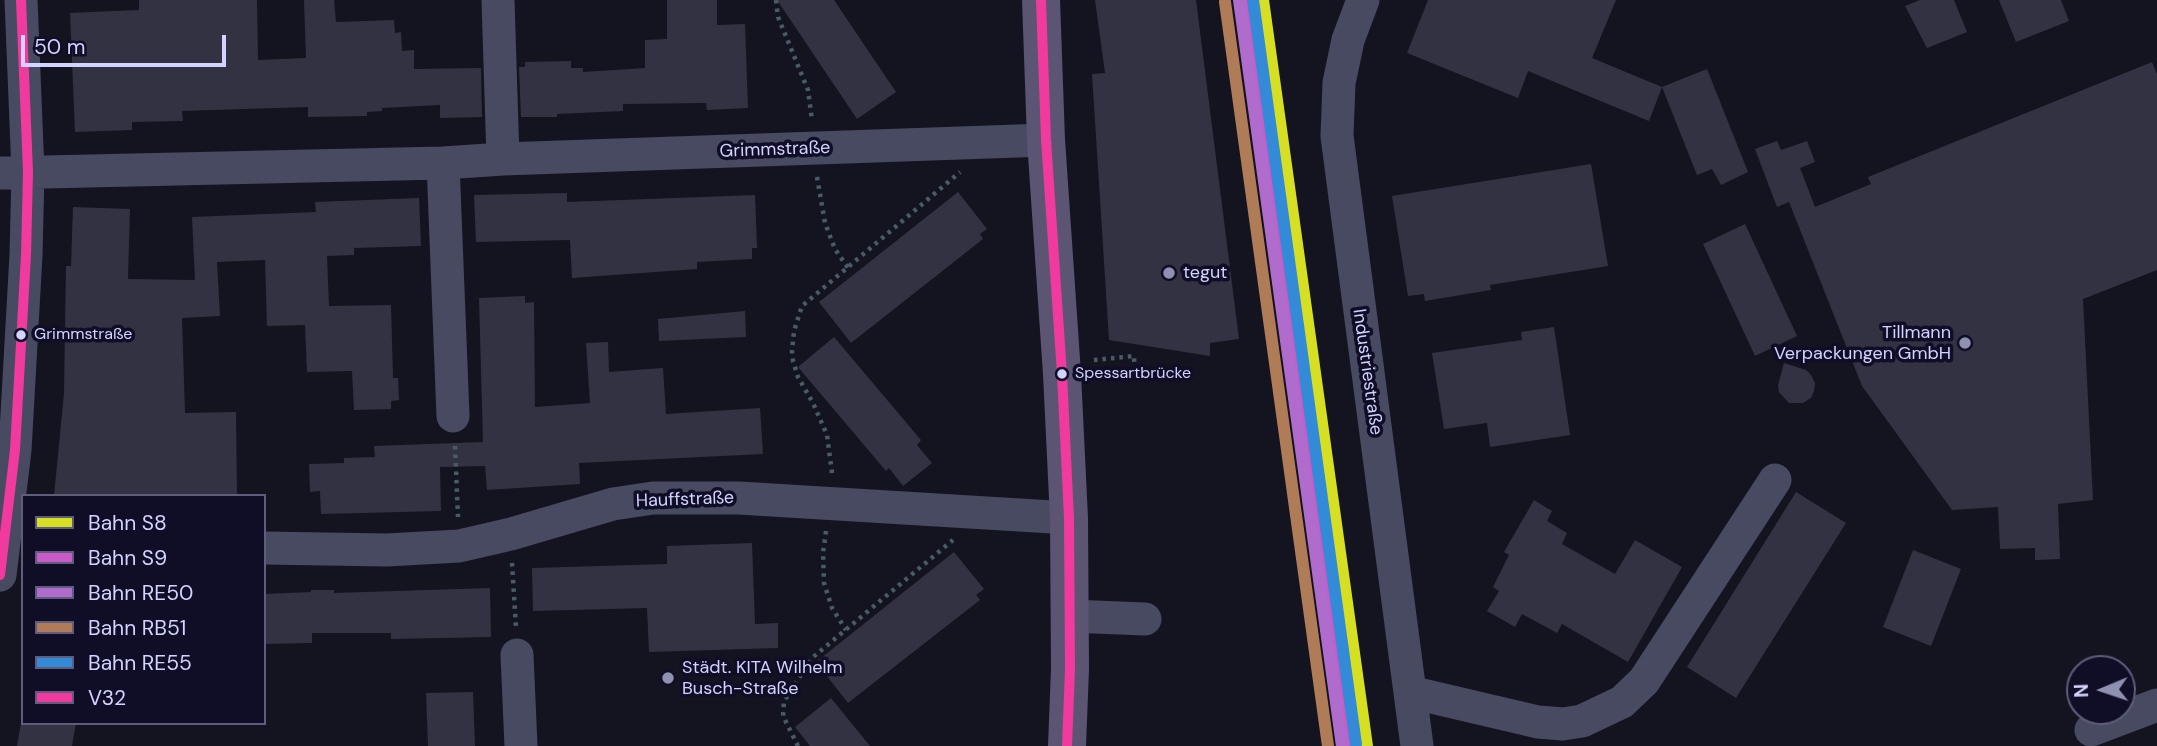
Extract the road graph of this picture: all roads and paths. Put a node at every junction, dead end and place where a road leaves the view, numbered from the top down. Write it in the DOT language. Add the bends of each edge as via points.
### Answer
graph roads {
  1 [pos="21,0"];
  2 [pos="498,0"];
  3 [pos="1041,0"];
  4 [pos="1363,0"];
  5 [pos="1046,140"];
  6 [pos="995,142"];
  7 [pos="503,159"];
  8 [pos="443,163"];
  9 [pos="14,172"];
  10 [pos="1062,362"];
  11 [pos="1135,380"];
  12 [pos="453,416"];
  13 [pos="1775,481"];
  14 [pos="829,503"];
  15 [pos="986,512"];
  16 [pos="1069,517"];
  17 [pos="510,534"];
  18 [pos="10,538"];
  19 [pos="459,546"];
  20 [pos="266,548"];
  21 [pos="0,575"];
  22 [pos="1069,616"];
  23 [pos="1145,619"];
  24 [pos="846,630"];
  25 [pos="517,655"];
  26 [pos="1410,692"];
  27 [pos="2157,705"];
  28 [pos="2091,730"];
  29 [pos="521,746"];
  30 [pos="798,746"];
  31 [pos="1067,746"];
  32 [pos="1417,746"];
  1 -- 9 [label="street"];
  2 -- 7 [label="street"];
  3 -- 5 [label="main road"];
  4 -- 26 [label="street, Industriestraße" via="1339,83 1337,136"];
  5 -- 6 [label="street, Grimmstraße"];
  5 -- 10 [label="main road"];
  6 -- 7 [label="street, Grimmstraße"];
  6 -- 14 [label="path" via="802,306 792,351 799,377 827,435 833,465"];
  7 -- 8 [label="street, Grimmstraße"];
  8 -- 9 [label="street, Grimmstraße"];
  8 -- 12 [label="street"];
  9 -- 18 [label="street" via="23,336"];
  10 -- 11 [label="path" via="1134,356"];
  10 -- 16 [label="main road"];
  12 -- 19 [label="path"];
  13 -- 26 [label="street" via="1644,681 1622,702 1582,722 1563,724"];
  14 -- 15 [label="street, Hauffstraße"];
  14 -- 17 [label="street, Hauffstraße" via="653,498 613,504"];
  14 -- 24 [label="path" via="824,583"];
  15 -- 16 [label="street, Hauffstraße"];
  15 -- 24 [label="path"];
  16 -- 22 [label="main road"];
  17 -- 19 [label="street, Hauffstraße"];
  17 -- 25 [label="path"];
  18 -- 21 [label="street"];
  19 -- 20 [label="street, Hauffstraße"];
  22 -- 23 [label="street"];
  22 -- 31 [label="main road"];
  24 -- 30 [label="path" via="812,658 784,701 783,716"];
  25 -- 29 [label="street"];
  26 -- 32 [label="street, Industriestraße"];
  27 -- 28 [label="street"];
}
